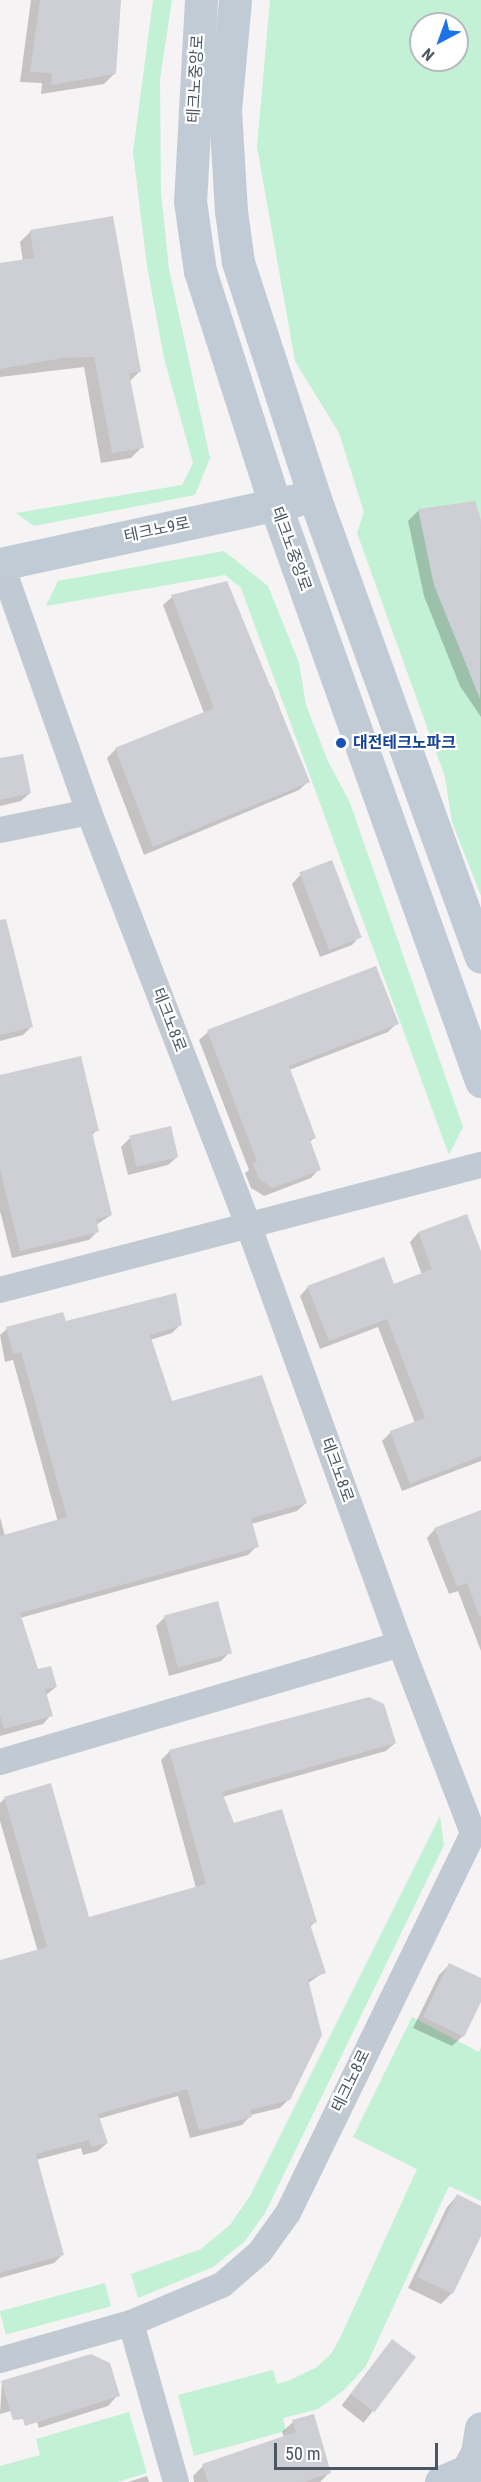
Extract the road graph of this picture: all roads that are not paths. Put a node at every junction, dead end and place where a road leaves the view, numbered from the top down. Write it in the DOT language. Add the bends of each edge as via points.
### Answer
graph roads {
  1 [pos="201,0"];
  2 [pos="235,0"];
  3 [pos="314,496"];
  4 [pos="275,504"];
  5 [pos="0,564"];
  6 [pos="89,812"];
  7 [pos="0,830"];
  8 [pos="481,957"];
  9 [pos="481,1081"];
  10 [pos="481,1164"];
  11 [pos="249,1227"];
  12 [pos="0,1290"];
  13 [pos="400,1644"];
  14 [pos="0,1762"];
  15 [pos="477,1832"];
  16 [pos="131,2323"];
  17 [pos="0,2360"];
  18 [pos="481,2428"];
  19 [pos="176,2482"];
  20 [pos="441,2482"];
  1 -- 4 [label="main road, 테크노중앙로" via="190,201 200,272"];
  2 -- 3 [label="main road, 테크노중앙로" via="225,110 237,252"];
  3 -- 4 [label="main road, 테크노9로"];
  3 -- 8 [label="main road, 테크노중앙로"];
  4 -- 5 [label="main road, 테크노9로"];
  4 -- 9 [label="main road, 테크노중앙로"];
  5 -- 6 [label="street, 테크노8로"];
  6 -- 7 [label="street"];
  6 -- 11 [label="street, 테크노8로"];
  10 -- 11 [label="street"];
  11 -- 12 [label="street"];
  11 -- 13 [label="street, 테크노8로"];
  13 -- 14 [label="street"];
  13 -- 15 [label="street, 테크노8로"];
  15 -- 16 [label="street, 테크노8로" via="288,2213 260,2252 222,2285"];
  16 -- 17 [label="street, 테크노8로"];
  16 -- 19 [label="street"];
  18 -- 20 [label="main road" via="477,2452 467,2471"];
}
